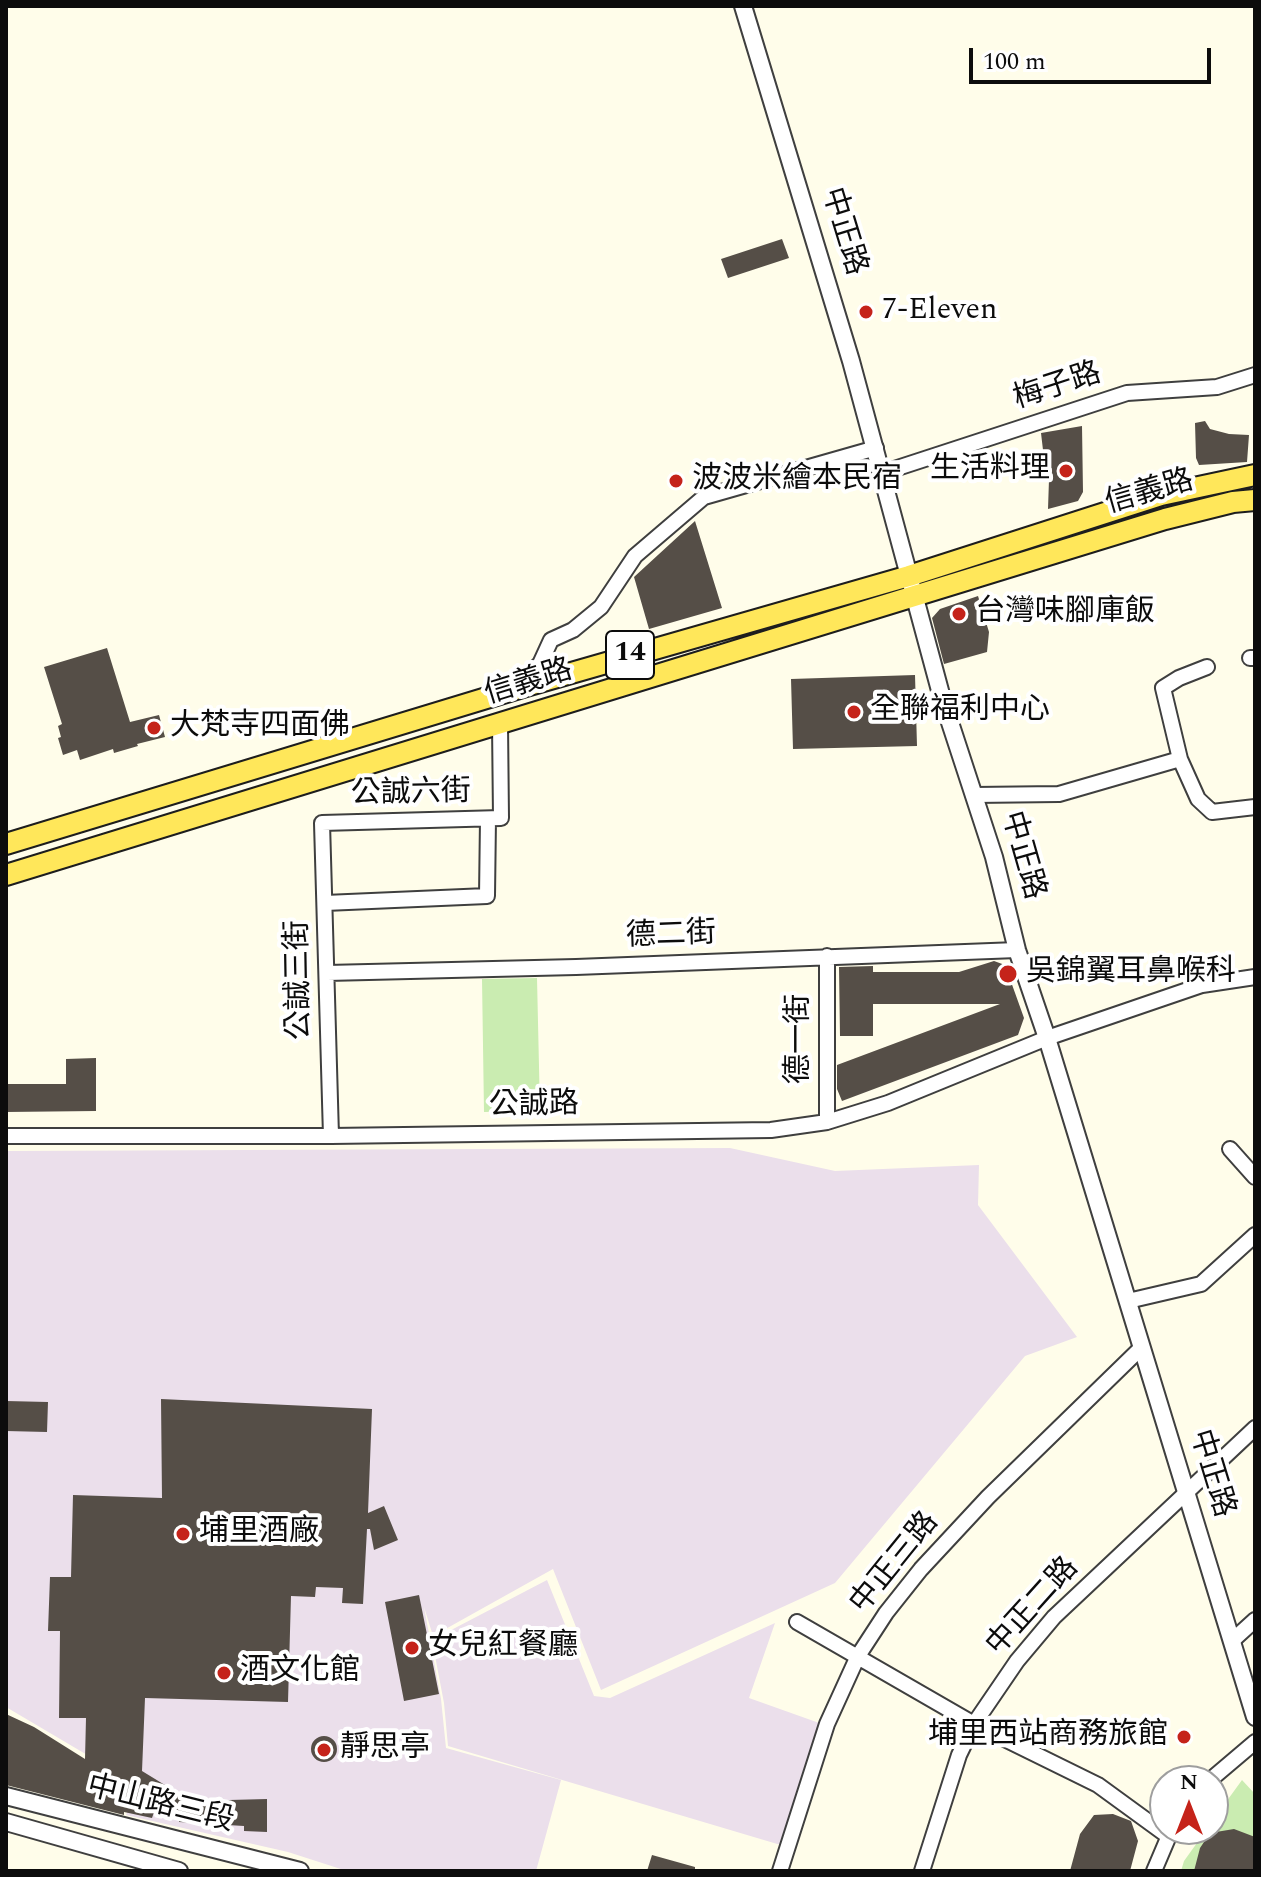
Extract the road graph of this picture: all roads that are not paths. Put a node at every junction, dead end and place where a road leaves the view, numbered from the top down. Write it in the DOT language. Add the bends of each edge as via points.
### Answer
graph roads {
  1 [pos="743,6"];
  2 [pos="1255,375"];
  3 [pos="876,448"];
  4 [pos="882,473"];
  5 [pos="1255,475"];
  6 [pos="1255,500"];
  7 [pos="909,576"];
  8 [pos="914,597"];
  9 [pos="1207,667"];
  10 [pos="506,692"];
  11 [pos="405,723"];
  12 [pos="500,724"];
  13 [pos="412,751"];
  14 [pos="1180,759"];
  15 [pos="974,795"];
  16 [pos="1255,807"];
  17 [pos="494,819"];
  18 [pos="322,823"];
  19 [pos="6,844"];
  20 [pos="6,875"];
  21 [pos="325,903"];
  22 [pos="1017,950"];
  23 [pos="827,956"];
  24 [pos="327,973"];
  25 [pos="1255,977"];
  26 [pos="1047,1038"];
  27 [pos="827,1122"];
  28 [pos="6,1136"];
  29 [pos="331,1136"];
  30 [pos="1230,1149"];
  31 [pos="1255,1177"];
  32 [pos="1255,1235"];
  33 [pos="1128,1301"];
  34 [pos="1141,1348"];
  35 [pos="1255,1428"];
  36 [pos="1187,1492"];
  37 [pos="1255,1620"];
  38 [pos="797,1622"];
  39 [pos="1233,1640"];
  40 [pos="858,1656"];
  41 [pos="1255,1717"];
  42 [pos="974,1724"];
  43 [pos="1255,1742"];
  44 [pos="1228,1765"];
  45 [pos="6,1796"];
  46 [pos="1149,1819"];
  47 [pos="6,1822"];
  48 [pos="1165,1845"];
  49 [pos="290,1870"];
  50 [pos="179,1871"];
  51 [pos="780,1871"];
  52 [pos="922,1871"];
  53 [pos="1154,1871"];
  1 -- 3 [label="street, 中正路"];
  2 -- 4 [label="street, 梅子路" via="1217,387 1127,393"];
  3 -- 4 [label="street, 中正路"];
  3 -- 10 [label="street" via="704,497 635,556 601,607 551,640 540,664"];
  4 -- 7 [label="street, 中正路"];
  5 -- 7 [label="main road, 信義路 / 14" via="1161,495"];
  6 -- 8 [label="main road, 信義路 / 14" via="1165,519"];
  7 -- 8 [label="street, 中正路"];
  7 -- 10 [label="main road, 信義路 / 14"];
  8 -- 12 [label="main road, 信義路 / 14"];
  8 -- 15 [label="street, 中正路"];
  9 -- 14 [label="street" via="1163,688"];
  10 -- 11 [label="main road, 信義路 / 14"];
  11 -- 13 [label="main road"];
  11 -- 19 [label="main road, 信義路 / 14"];
  12 -- 13 [label="main road, 信義路 / 14"];
  12 -- 17 [label="street"];
  13 -- 20 [label="main road, 信義路 / 14"];
  14 -- 15 [label="street" via="1059,794"];
  14 -- 16 [label="street" via="1198,799 1212,812"];
  15 -- 22 [label="street, 中正路"];
  17 -- 18 [label="street, 公誠六街"];
  17 -- 21 [label="street" via="487,896"];
  18 -- 21 [label="street, 公誠三街"];
  21 -- 24 [label="street, 公誠三街"];
  22 -- 23 [label="street, 德二街"];
  22 -- 26 [label="street, 中正路"];
  23 -- 24 [label="street, 德二街"];
  23 -- 27 [label="street, 德一街"];
  24 -- 29 [label="street, 公誠三街"];
  25 -- 26 [label="street, 公誠路" via="1202,985"];
  26 -- 27 [label="street, 公誠路" via="888,1103"];
  26 -- 33 [label="street, 中正路"];
  27 -- 29 [label="street, 公誠路" via="771,1130"];
  28 -- 29 [label="street, 公誠路"];
  30 -- 31 [label="street"];
  32 -- 33 [label="street" via="1201,1284"];
  33 -- 34 [label="street, 中正路"];
  34 -- 36 [label="street, 中正路"];
  34 -- 40 [label="street, 中正三路" via="921,1569"];
  35 -- 36 [label="street, 中正二路"];
  36 -- 39 [label="street, 中正路"];
  36 -- 42 [label="street, 中正二路" via="1054,1617"];
  37 -- 39 [label="street"];
  38 -- 40 [label="street"];
  39 -- 41 [label="street, 中正路"];
  40 -- 42 [label="street"];
  40 -- 51 [label="street, 中正三路" via="827,1724"];
  42 -- 46 [label="street" via="1098,1785"];
  42 -- 52 [label="street, 中正二路" via="950,1779"];
  43 -- 44 [label="street"];
  45 -- 49 [label="street, 中山路三段"];
  47 -- 50 [label="street, 中山路三段"];
  48 -- 53 [label="street"];
}
